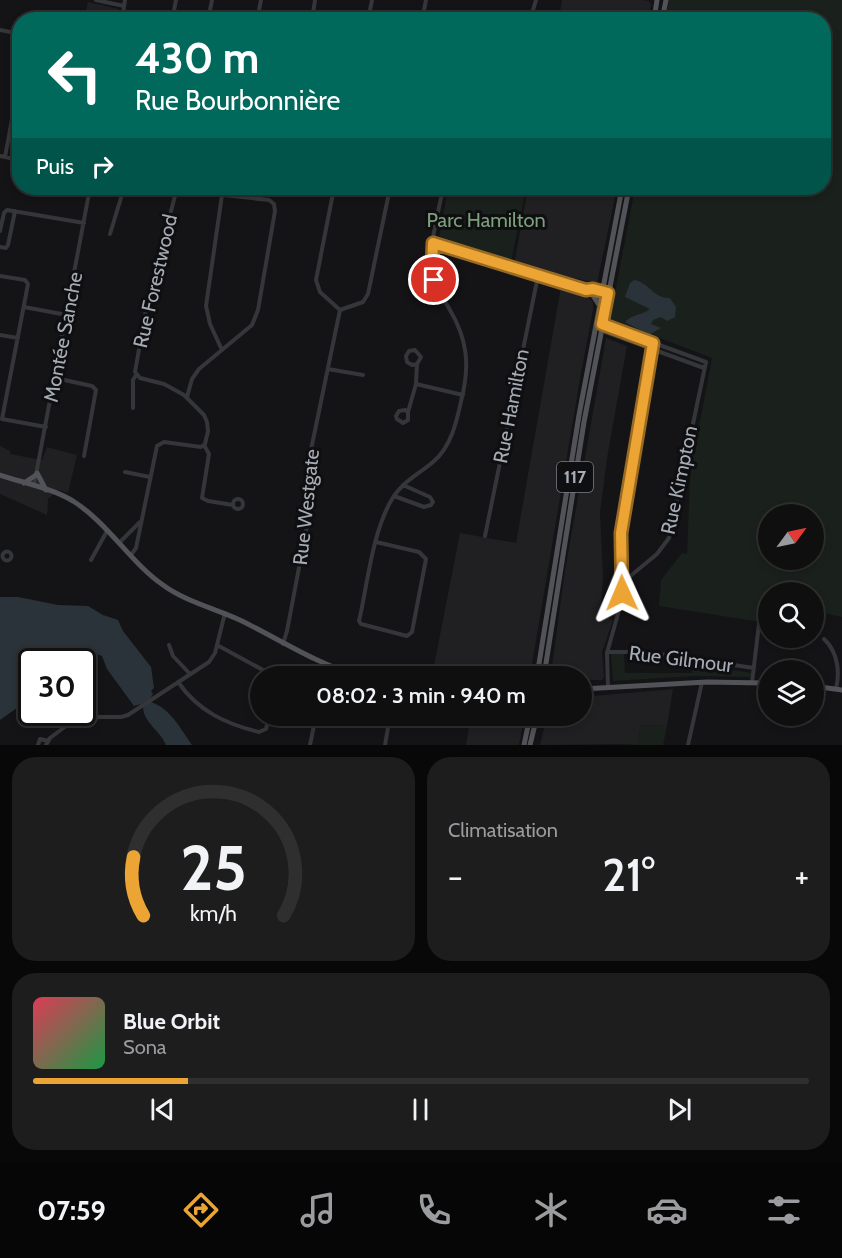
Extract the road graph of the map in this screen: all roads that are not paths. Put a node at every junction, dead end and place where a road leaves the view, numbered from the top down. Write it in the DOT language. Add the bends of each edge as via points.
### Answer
graph roads {
  1 [pos="96,0"];
  2 [pos="125,0"];
  3 [pos="124,6"];
  4 [pos="123,12"];
  5 [pos="12,112"];
  6 [pos="2,157"];
  7 [pos="89,195"];
  8 [pos="122,195"];
  9 [pos="175,195"];
  10 [pos="222,195"];
  11 [pos="332,195"];
  12 [pos="389,195"];
  13 [pos="442,195"];
  14 [pos="621,195"];
  15 [pos="627,195"];
  16 [pos="246,197"];
  17 [pos="15,211"];
  18 [pos="84,223"];
  19 [pos="0,231"];
  20 [pos="110,234"];
  21 [pos="433,243"];
  22 [pos="0,247"];
  23 [pos="0,276"];
  24 [pos="538,276"];
  25 [pos="589,292"];
  26 [pos="605,294"];
  27 [pos="599,305"];
  28 [pos="24,307"];
  29 [pos="340,310"];
  30 [pos="67,315"];
  31 [pos="598,327"];
  32 [pos="0,335"];
  33 [pos="18,338"];
  34 [pos="653,343"];
  35 [pos="652,348"];
  36 [pos="222,350"];
  37 [pos="417,364"];
  38 [pos="704,368"];
  39 [pos="328,369"];
  40 [pos="136,375"];
  41 [pos="363,375"];
  42 [pos="55,378"];
  43 [pos="417,384"];
  44 [pos="463,395"];
  45 [pos="187,397"];
  46 [pos="133,408"];
  47 [pos="408,412"];
  48 [pos="1,419"];
  49 [pos="46,427"];
  50 [pos="204,445"];
  51 [pos="84,456"];
  52 [pos="125,472"];
  53 [pos="37,474"];
  54 [pos="0,475"];
  55 [pos="150,477"];
  56 [pos="24,483"];
  57 [pos="403,485"];
  58 [pos="34,486"];
  59 [pos="46,490"];
  60 [pos="394,496"];
  61 [pos="233,505"];
  62 [pos="140,522"];
  63 [pos="107,531"];
  64 [pos="485,536"];
  65 [pos="376,542"];
  66 [pos="119,543"];
  67 [pos="131,555"];
  68 [pos="91,560"];
  69 [pos="623,580"];
  70 [pos="225,613"];
  71 [pos="758,633"];
  72 [pos="824,639"];
  73 [pos="283,644"];
  74 [pos="169,645"];
  75 [pos="217,645"];
  76 [pos="607,652"];
  77 [pos="256,666"];
  78 [pos="330,666"];
  79 [pos="539,666"];
  80 [pos="546,666"];
  81 [pos="754,668"];
  82 [pos="190,674"];
  83 [pos="178,682"];
  84 [pos="702,682"];
  85 [pos="752,682"];
  86 [pos="758,682"];
  87 [pos="608,688"];
  88 [pos="824,688"];
  89 [pos="592,689"];
  90 [pos="839,690"];
  91 [pos="267,726"];
  92 [pos="314,726"];
  93 [pos="388,726"];
  94 [pos="529,726"];
  95 [pos="531,726"];
  96 [pos="47,743"];
  97 [pos="38,745"];
  98 [pos="310,745"];
  99 [pos="385,745"];
  100 [pos="524,745"];
  101 [pos="531,745"];
  102 [pos="688,745"];
  1 -- 3 [label="street"];
  2 -- 3 [label="street"];
  3 -- 4 [label="street"];
  5 -- 6 [label="street"];
  7 -- 18 [label="street, Montée Sanche"];
  8 -- 20 [label="street"];
  9 -- 40 [label="street, Rue Forestwood" via="147,303"];
  10 -- 16 [label="street"];
  10 -- 36 [label="street" via="206,306"];
  11 -- 29 [label="street" via="316,280 320,292"];
  12 -- 29 [label="street" via="368,294 363,302"];
  13 -- 21 [label="street"];
  14 -- 26 [label="main road, 117"];
  15 -- 26 [label="main road, 117"];
  16 -- 36 [label="street" via="269,200 275,211 258,310 252,325"];
  17 -- 18 [label="street"];
  17 -- 19 [label="street" via="4,211"];
  17 -- 22 [label="street" via="8,245"];
  18 -- 30 [label="street, Montée Sanche"];
  21 -- 24 [label="street"];
  21 -- 44 [label="street" via="434,280 462,332 467,352"];
  23 -- 28 [label="street" via="27,281"];
  24 -- 25 [label="street"];
  24 -- 64 [label="street, Rue Hamilton"];
  25 -- 26 [label="street"];
  25 -- 27 [label="main road"];
  26 -- 27 [label="main road, 117"];
  26 -- 31 [label="main road, 117"];
  27 -- 31 [label="main road, 117"];
  28 -- 30 [label="street"];
  28 -- 33 [label="street"];
  29 -- 39 [label="street, Rue Westgate"];
  30 -- 42 [label="street, Montée Sanche"];
  31 -- 34 [label="street"];
  31 -- 35 [label="street"];
  31 -- 79 [label="main road, 117" via="571,460"];
  31 -- 80 [label="main road, 117"];
  32 -- 33 [label="street"];
  33 -- 48 [label="street"];
  34 -- 35 [label="street"];
  34 -- 38 [label="street, Rue Kimpton" via="706,362"];
  35 -- 38 [label="street"];
  35 -- 69 [label="street" via="621,533"];
  36 -- 45 [label="street" via="195,374"];
  37 -- 37 [label="street" via="420,354 409,351 407,362"];
  37 -- 43 [label="street"];
  38 -- 69 [label="street, Rue Kimpton" via="669,538 657,554"];
  39 -- 41 [label="street"];
  39 -- 73 [label="street, Rue Westgate" via="307,468 311,504 307,533"];
  40 -- 45 [label="street, Rue Forestwood"];
  40 -- 46 [label="street, Rue Forestwood"];
  42 -- 49 [label="street, Montée Sanche"];
  42 -- 51 [label="street" via="96,390"];
  43 -- 44 [label="street"];
  43 -- 47 [label="street"];
  44 -- 57 [label="street" via="451,437 441,454"];
  45 -- 50 [label="street" via="207,422"];
  48 -- 49 [label="street"];
  49 -- 53 [label="street, Montée Sanche"];
  50 -- 55 [label="street" via="159,444"];
  50 -- 61 [label="street" via="209,454 202,498"];
  52 -- 55 [label="street"];
  53 -- 56 [label="main road"];
  53 -- 58 [label="street, Montée Sanche"];
  53 -- 59 [label="main road"];
  54 -- 56 [label="main road"];
  55 -- 62 [label="street"];
  56 -- 58 [label="main road"];
  57 -- 60 [label="street"];
  57 -- 60 [label="street" via="430,496 433,502 424,507"];
  58 -- 59 [label="main road"];
  59 -- 63 [label="main road" via="75,502"];
  60 -- 65 [label="street" via="382,517"];
  62 -- 66 [label="street"];
  62 -- 67 [label="street"];
  63 -- 66 [label="main road"];
  63 -- 68 [label="street"];
  65 -- 65 [label="street" via="359,621 407,636 412,632 426,559 419,552"];
  66 -- 67 [label="main road"];
  67 -- 70 [label="main road" via="166,587"];
  69 -- 76 [label="street" via="621,603"];
  70 -- 73 [label="main road"];
  70 -- 75 [label="street"];
  71 -- 81 [label="street"];
  72 -- 90 [label="street" via="837,665"];
  73 -- 78 [label="main road"];
  74 -- 82 [label="street" via="173,656"];
  75 -- 77 [label="street"];
  75 -- 82 [label="street" via="212,659"];
  76 -- 81 [label="street, Rue Gilmour" via="640,651"];
  76 -- 87 [label="street"];
  81 -- 85 [label="street"];
  82 -- 83 [label="street"];
  83 -- 91 [label="street" via="218,718 259,732"];
  83 -- 96 [label="street" via="121,717 78,717"];
  84 -- 85 [label="main road"];
  84 -- 87 [label="main road"];
  84 -- 102 [label="street"];
  85 -- 86 [label="main road"];
  87 -- 89 [label="main road"];
  88 -- 90 [label="main road"];
  92 -- 98 [label="street"];
  93 -- 99 [label="street"];
  94 -- 100 [label="main road"];
  95 -- 101 [label="main road"];
  96 -- 97 [label="street" via="40,739"];
}
